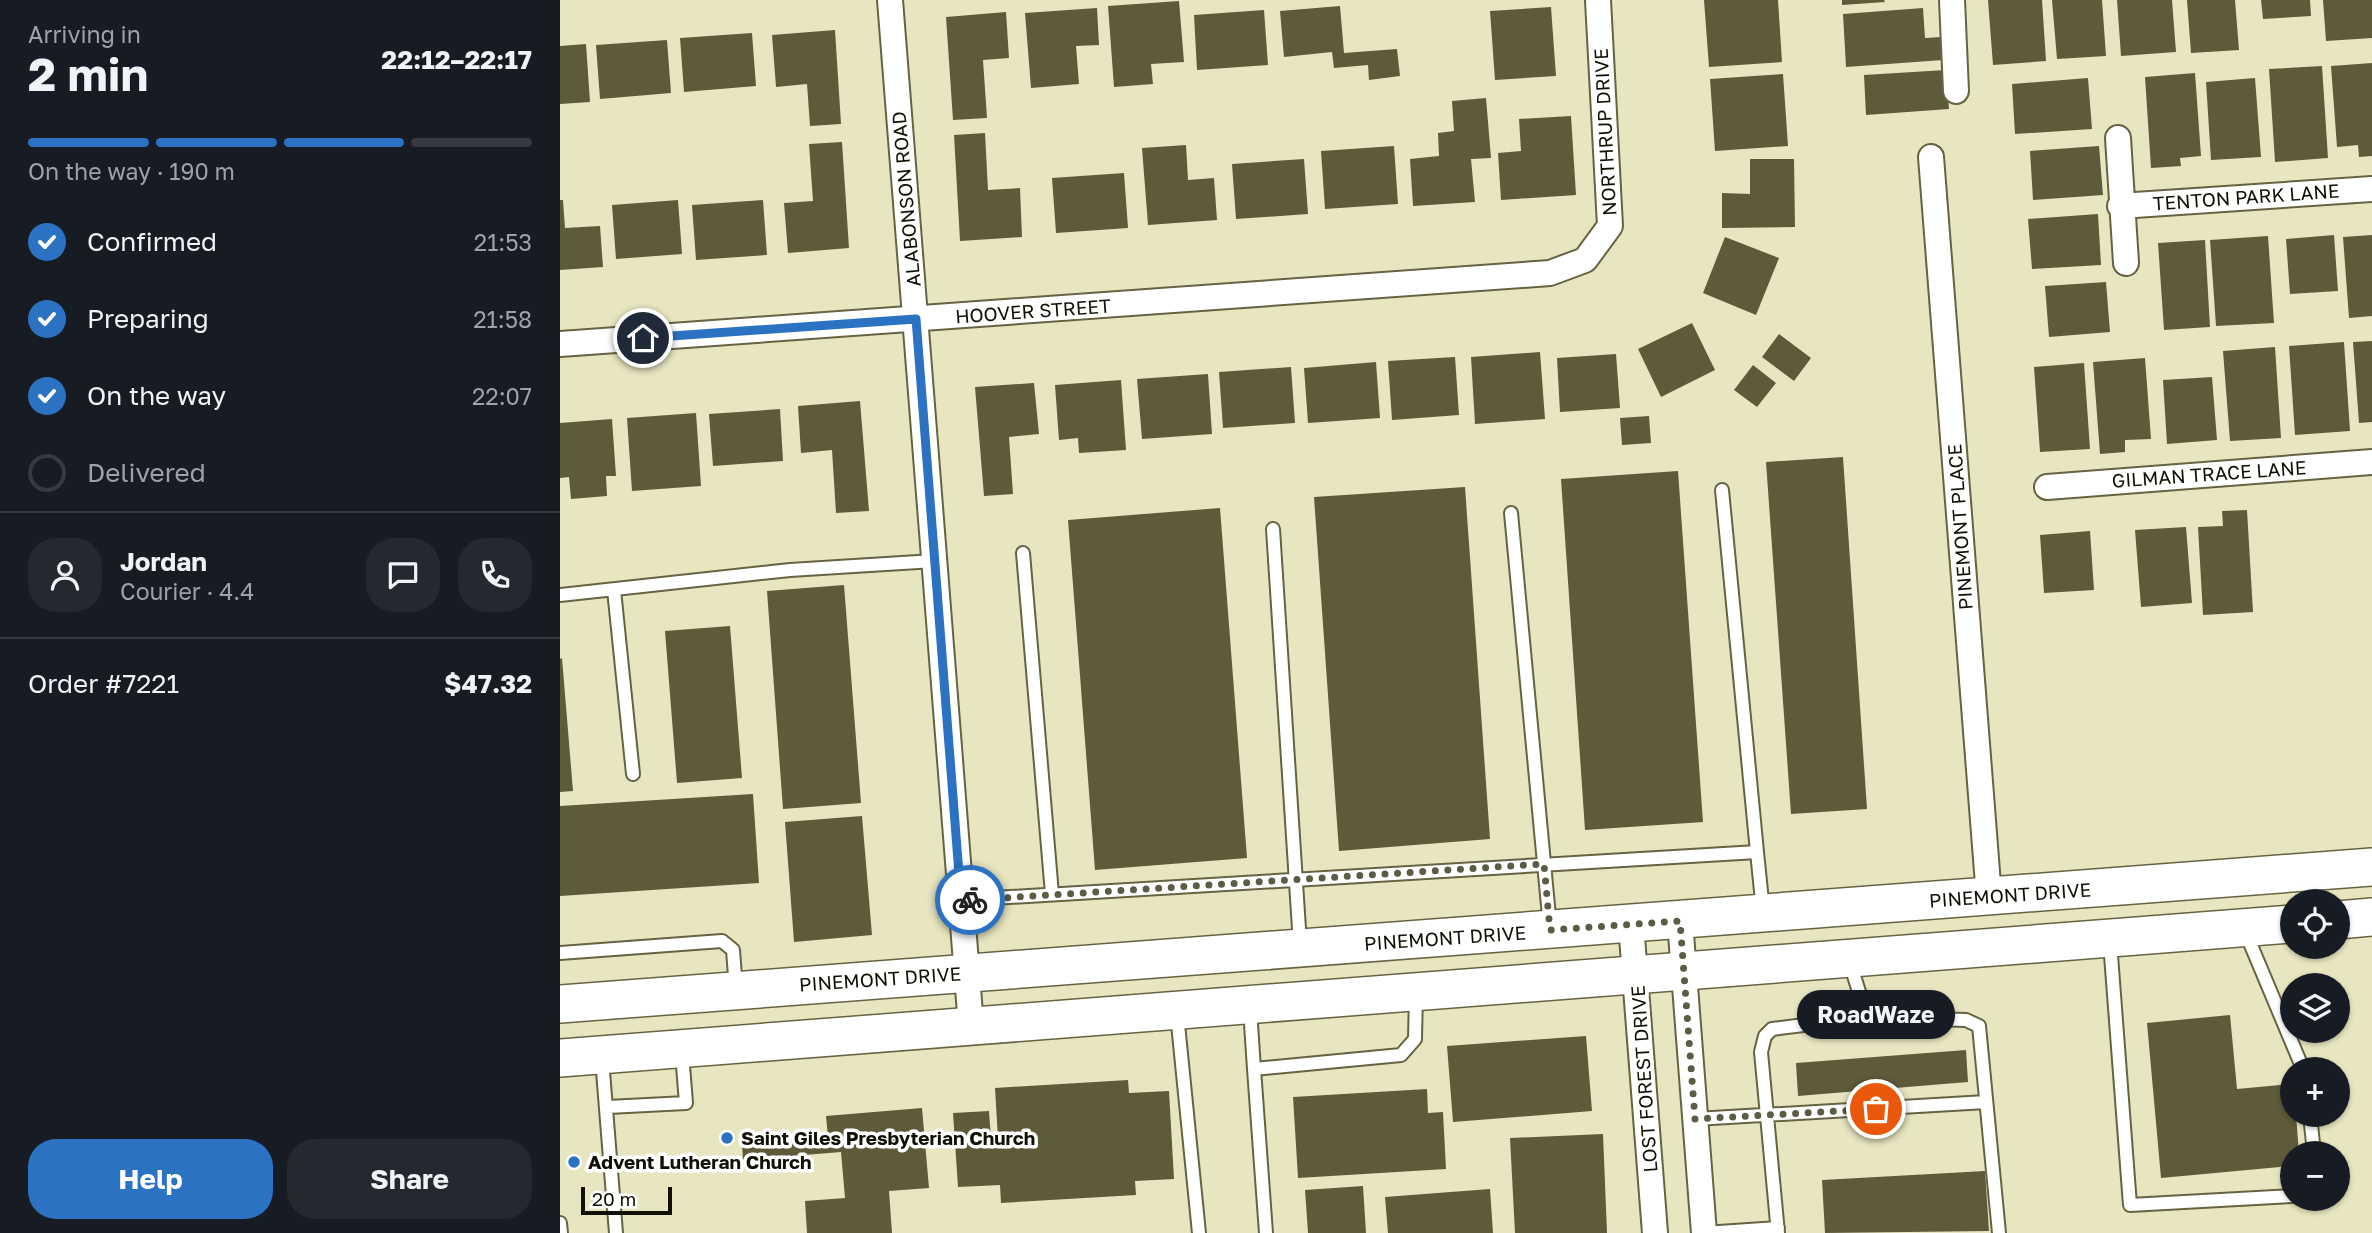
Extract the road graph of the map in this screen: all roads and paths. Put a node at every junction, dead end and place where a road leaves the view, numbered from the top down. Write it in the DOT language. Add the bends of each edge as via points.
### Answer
graph roads {
  1 [pos="890,0"];
  2 [pos="1598,0"];
  3 [pos="1952,0"];
  4 [pos="1956,91"];
  5 [pos="2118,138"];
  6 [pos="1931,157"];
  7 [pos="2372,189"];
  8 [pos="2120,206"];
  9 [pos="2126,263"];
  10 [pos="1506,276"];
  11 [pos="916,319"];
  12 [pos="560,344"];
  13 [pos="2372,462"];
  14 [pos="2047,487"];
  15 [pos="1722,490"];
  16 [pos="1511,513"];
  17 [pos="1273,529"];
  18 [pos="1023,553"];
  19 [pos="934,561"];
  20 [pos="614,590"];
  21 [pos="560,595"];
  22 [pos="633,774"];
  23 [pos="1757,852"];
  24 [pos="1544,864"];
  25 [pos="2372,867"];
  26 [pos="2238,878"];
  27 [pos="1297,880"];
  28 [pos="1052,894"];
  29 [pos="1989,897"];
  30 [pos="961,900"];
  31 [pos="1763,914"];
  32 [pos="2372,917"];
  33 [pos="2350,919"];
  34 [pos="1680,921"];
  35 [pos="1631,924"];
  36 [pos="2280,925"];
  37 [pos="2243,928"];
  38 [pos="1550,930"];
  39 [pos="2109,938"];
  40 [pos="1300,948"];
  41 [pos="560,953"];
  42 [pos="1849,960"];
  43 [pos="966,972"];
  44 [pos="1684,972"];
  45 [pos="1636,975"];
  46 [pos="736,990"];
  47 [pos="1416,992"];
  48 [pos="560,1004"];
  49 [pos="1250,1005"];
  50 [pos="1176,1010"];
  51 [pos="1867,1017"];
  52 [pos="971,1026"];
  53 [pos="681,1049"];
  54 [pos="601,1055"];
  55 [pos="2297,1057"];
  56 [pos="560,1058"];
  57 [pos="1254,1069"];
  58 [pos="1986,1102"];
  59 [pos="608,1107"];
  60 [pos="1767,1115"];
  61 [pos="1695,1119"];
  62 [pos="2280,1197"];
  63 [pos="560,1223"];
  64 [pos="1778,1231"];
  65 [pos="561,1233"];
  66 [pos="616,1233"];
  67 [pos="1199,1233"];
  68 [pos="1266,1233"];
  69 [pos="1655,1233"];
  70 [pos="1702,1233"];
  71 [pos="1999,1233"];
  1 -- 11 [label="street, ALABONSON ROAD"];
  2 -- 10 [label="street, NORTHRUP DRIVE" via="1610,226 1586,260 1550,273"];
  3 -- 4 [label="street"];
  5 -- 8 [label="street"];
  6 -- 29 [label="street, PINEMONT PLACE"];
  7 -- 8 [label="street, TENTON PARK LANE"];
  8 -- 9 [label="street"];
  10 -- 11 [label="street, HOOVER STREET"];
  11 -- 12 [label="street, HOOVER STREET"];
  11 -- 19 [label="street, ALABONSON ROAD"];
  13 -- 14 [label="street, GILMAN TRACE LANE"];
  15 -- 23 [label="lane"];
  16 -- 24 [label="lane"];
  17 -- 27 [label="lane"];
  18 -- 28 [label="lane"];
  19 -- 20 [label="lane" via="790,570"];
  19 -- 30 [label="street, ALABONSON ROAD"];
  20 -- 21 [label="lane"];
  20 -- 22 [label="lane"];
  23 -- 24 [label="lane"];
  23 -- 31 [label="lane"];
  24 -- 27 [label="lane"];
  24 -- 38 [label="lane"];
  25 -- 26 [label="main road, PINEMONT DRIVE"];
  26 -- 29 [label="main road, PINEMONT DRIVE"];
  26 -- 37 [label="main road"];
  27 -- 28 [label="lane"];
  27 -- 40 [label="lane"];
  28 -- 30 [label="lane"];
  29 -- 31 [label="main road, PINEMONT DRIVE"];
  30 -- 43 [label="street, ALABONSON ROAD"];
  31 -- 34 [label="main road, PINEMONT DRIVE"];
  32 -- 33 [label="main road"];
  34 -- 35 [label="main road, PINEMONT DRIVE"];
  34 -- 44 [label="street"];
  35 -- 38 [label="main road, PINEMONT DRIVE"];
  35 -- 45 [label="street, LOST FOREST DRIVE"];
  36 -- 37 [label="main road"];
  37 -- 39 [label="main road"];
  37 -- 55 [label="lane"];
  38 -- 40 [label="main road, PINEMONT DRIVE"];
  39 -- 42 [label="main road"];
  39 -- 62 [label="lane" via="2130,1205"];
  40 -- 43 [label="main road, PINEMONT DRIVE"];
  41 -- 46 [label="lane" via="722,941 733,950"];
  42 -- 44 [label="main road"];
  42 -- 51 [label="lane"];
  43 -- 46 [label="main road, PINEMONT DRIVE"];
  43 -- 52 [label="street, ALABONSON ROAD"];
  44 -- 45 [label="main road"];
  44 -- 61 [label="street"];
  45 -- 47 [label="main road"];
  45 -- 69 [label="street, LOST FOREST DRIVE"];
  46 -- 48 [label="main road, PINEMONT DRIVE"];
  47 -- 49 [label="main road"];
  47 -- 57 [label="lane" via="1415,1039 1401,1055"];
  49 -- 50 [label="main road"];
  49 -- 57 [label="lane"];
  50 -- 52 [label="main road"];
  50 -- 67 [label="lane"];
  51 -- 58 [label="lane" via="1966,1020 1979,1026"];
  51 -- 60 [label="lane" via="1772,1029 1761,1052"];
  52 -- 53 [label="main road"];
  53 -- 54 [label="main road"];
  53 -- 59 [label="lane" via="686,1103"];
  54 -- 56 [label="main road"];
  54 -- 59 [label="lane"];
  57 -- 68 [label="lane"];
  58 -- 60 [label="lane"];
  58 -- 71 [label="lane"];
  59 -- 66 [label="lane"];
  60 -- 61 [label="lane"];
  60 -- 64 [label="lane"];
  61 -- 70 [label="street"];
  63 -- 65 [label="lane"];
  64 -- 70 [label="lane"];
}
